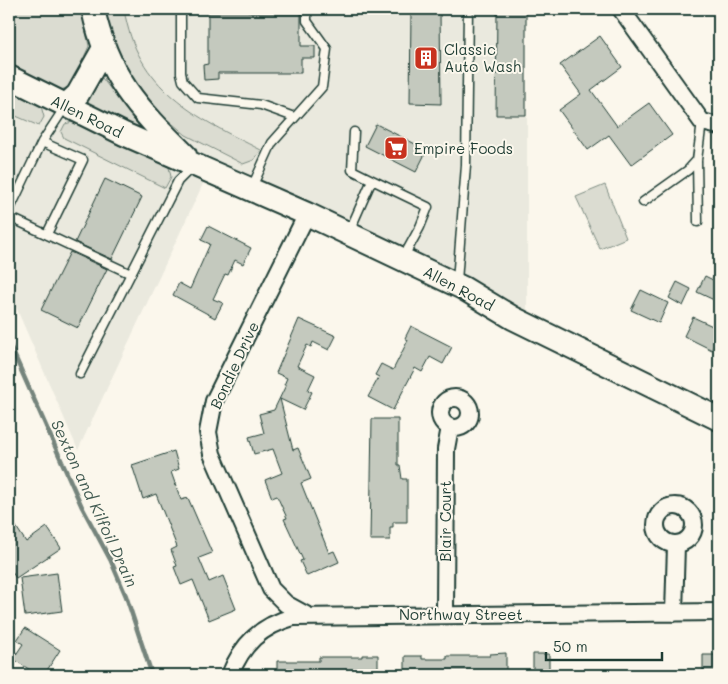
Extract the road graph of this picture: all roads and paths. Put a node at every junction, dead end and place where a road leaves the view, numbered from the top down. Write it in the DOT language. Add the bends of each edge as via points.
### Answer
graph roads {
  1 [pos="93,9"];
  2 [pos="181,9"];
  3 [pos="307,9"];
  4 [pos="468,9"];
  5 [pos="622,9"];
  6 [pos="104,48"];
  7 [pos="9,77"];
  8 [pos="66,105"];
  9 [pos="294,117"];
  10 [pos="702,122"];
  11 [pos="719,126"];
  12 [pos="354,132"];
  13 [pos="42,142"];
  14 [pos="697,160"];
  15 [pos="194,164"];
  16 [pos="372,180"];
  17 [pos="251,190"];
  18 [pos="643,202"];
  19 [pos="9,211"];
  20 [pos="307,214"];
  21 [pos="9,217"];
  22 [pos="698,222"];
  23 [pos="47,234"];
  24 [pos="348,234"];
  25 [pos="402,259"];
  26 [pos="131,274"];
  27 [pos="457,285"];
  28 [pos="80,374"];
  29 [pos="719,419"];
  30 [pos="450,427"];
  31 [pos="676,544"];
  32 [pos="719,612"];
  33 [pos="674,613"];
  34 [pos="445,614"];
  35 [pos="306,615"];
  36 [pos="230,675"];
  1 -- 6 [label="main road, Allen Road"];
  2 -- 9 [label="lane" via="183,82 198,98 261,105"];
  3 -- 9 [label="lane" via="307,21 327,49 322,87"];
  4 -- 27 [label="lane" via="466,165"];
  5 -- 10 [label="street"];
  6 -- 8 [label="main road" via="78,94"];
  6 -- 15 [label="main road, Allen Road" via="118,79 145,116"];
  7 -- 8 [label="main road, Allen Road"];
  8 -- 13 [label="lane"];
  8 -- 15 [label="main road, Allen Road"];
  9 -- 17 [label="lane" via="272,142"];
  10 -- 11 [label="street"];
  10 -- 14 [label="lane"];
  12 -- 16 [label="lane" via="352,170"];
  13 -- 19 [label="lane"];
  13 -- 23 [label="lane" via="83,160"];
  14 -- 18 [label="lane"];
  14 -- 22 [label="lane"];
  15 -- 17 [label="main road, Allen Road"];
  15 -- 26 [label="lane" via="178,181"];
  16 -- 24 [label="lane"];
  16 -- 25 [label="lane" via="428,207"];
  17 -- 20 [label="main road, Allen Road"];
  20 -- 24 [label="main road, Allen Road"];
  20 -- 35 [label="street, Bondie Drive" via="214,401 208,432 212,454 271,589 286,604"];
  21 -- 23 [label="lane"];
  23 -- 26 [label="lane"];
  24 -- 25 [label="main road, Allen Road"];
  25 -- 27 [label="main road, Allen Road"];
  26 -- 28 [label="lane"];
  27 -- 29 [label="main road, Allen Road" via="513,318"];
  30 -- 34 [label="street, Blair Court" via="446,449"];
  31 -- 33 [label="street"];
  32 -- 33 [label="street, Northway Street"];
  33 -- 34 [label="street, Northway Street"];
  34 -- 35 [label="street, Northway Street"];
  35 -- 36 [label="street, Northway Street" via="263,628 240,654"];
}
